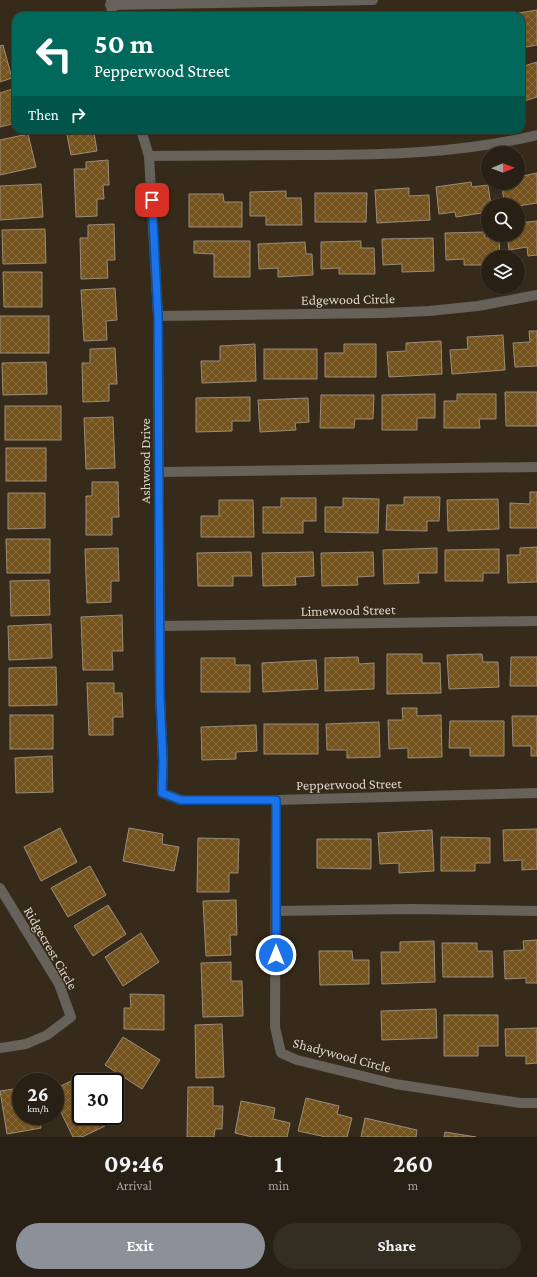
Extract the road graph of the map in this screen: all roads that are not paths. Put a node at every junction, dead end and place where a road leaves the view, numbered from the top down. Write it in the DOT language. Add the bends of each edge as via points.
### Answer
graph roads {
  1 [pos="373,0"];
  2 [pos="110,3"];
  3 [pos="142,134"];
  4 [pos="537,135"];
  5 [pos="149,156"];
  6 [pos="537,295"];
  7 [pos="158,316"];
  8 [pos="537,467"];
  9 [pos="159,472"];
  10 [pos="537,621"];
  11 [pos="160,626"];
  12 [pos="162,793"];
  13 [pos="537,794"];
  14 [pos="276,800"];
  15 [pos="0,888"];
  16 [pos="537,911"];
  17 [pos="276,912"];
  18 [pos="0,1048"];
  19 [pos="537,1103"];
  1 -- 2 [label="street"];
  3 -- 5 [label="street, Ashwood Drive"];
  4 -- 5 [label="street" via="443,151 361,155"];
  5 -- 7 [label="street, Ashwood Drive"];
  6 -- 7 [label="street, Edgewood Circle" via="478,306 406,312"];
  7 -- 9 [label="street, Ashwood Drive"];
  8 -- 9 [label="street"];
  9 -- 11 [label="street, Ashwood Drive"];
  10 -- 11 [label="street, Limewood Street"];
  11 -- 12 [label="street, Ashwood Drive"];
  12 -- 14 [label="street, Pepperwood Street" via="181,800"];
  13 -- 14 [label="street, Pepperwood Street"];
  14 -- 17 [label="street, Shadywood Circle"];
  15 -- 18 [label="street, Ridgecrest Circle" via="59,984 71,1017 47,1035 26,1044"];
  16 -- 17 [label="street" via="411,909"];
  17 -- 19 [label="street, Shadywood Circle" via="275,1027 281,1053 297,1060 395,1084 520,1103"];
}
